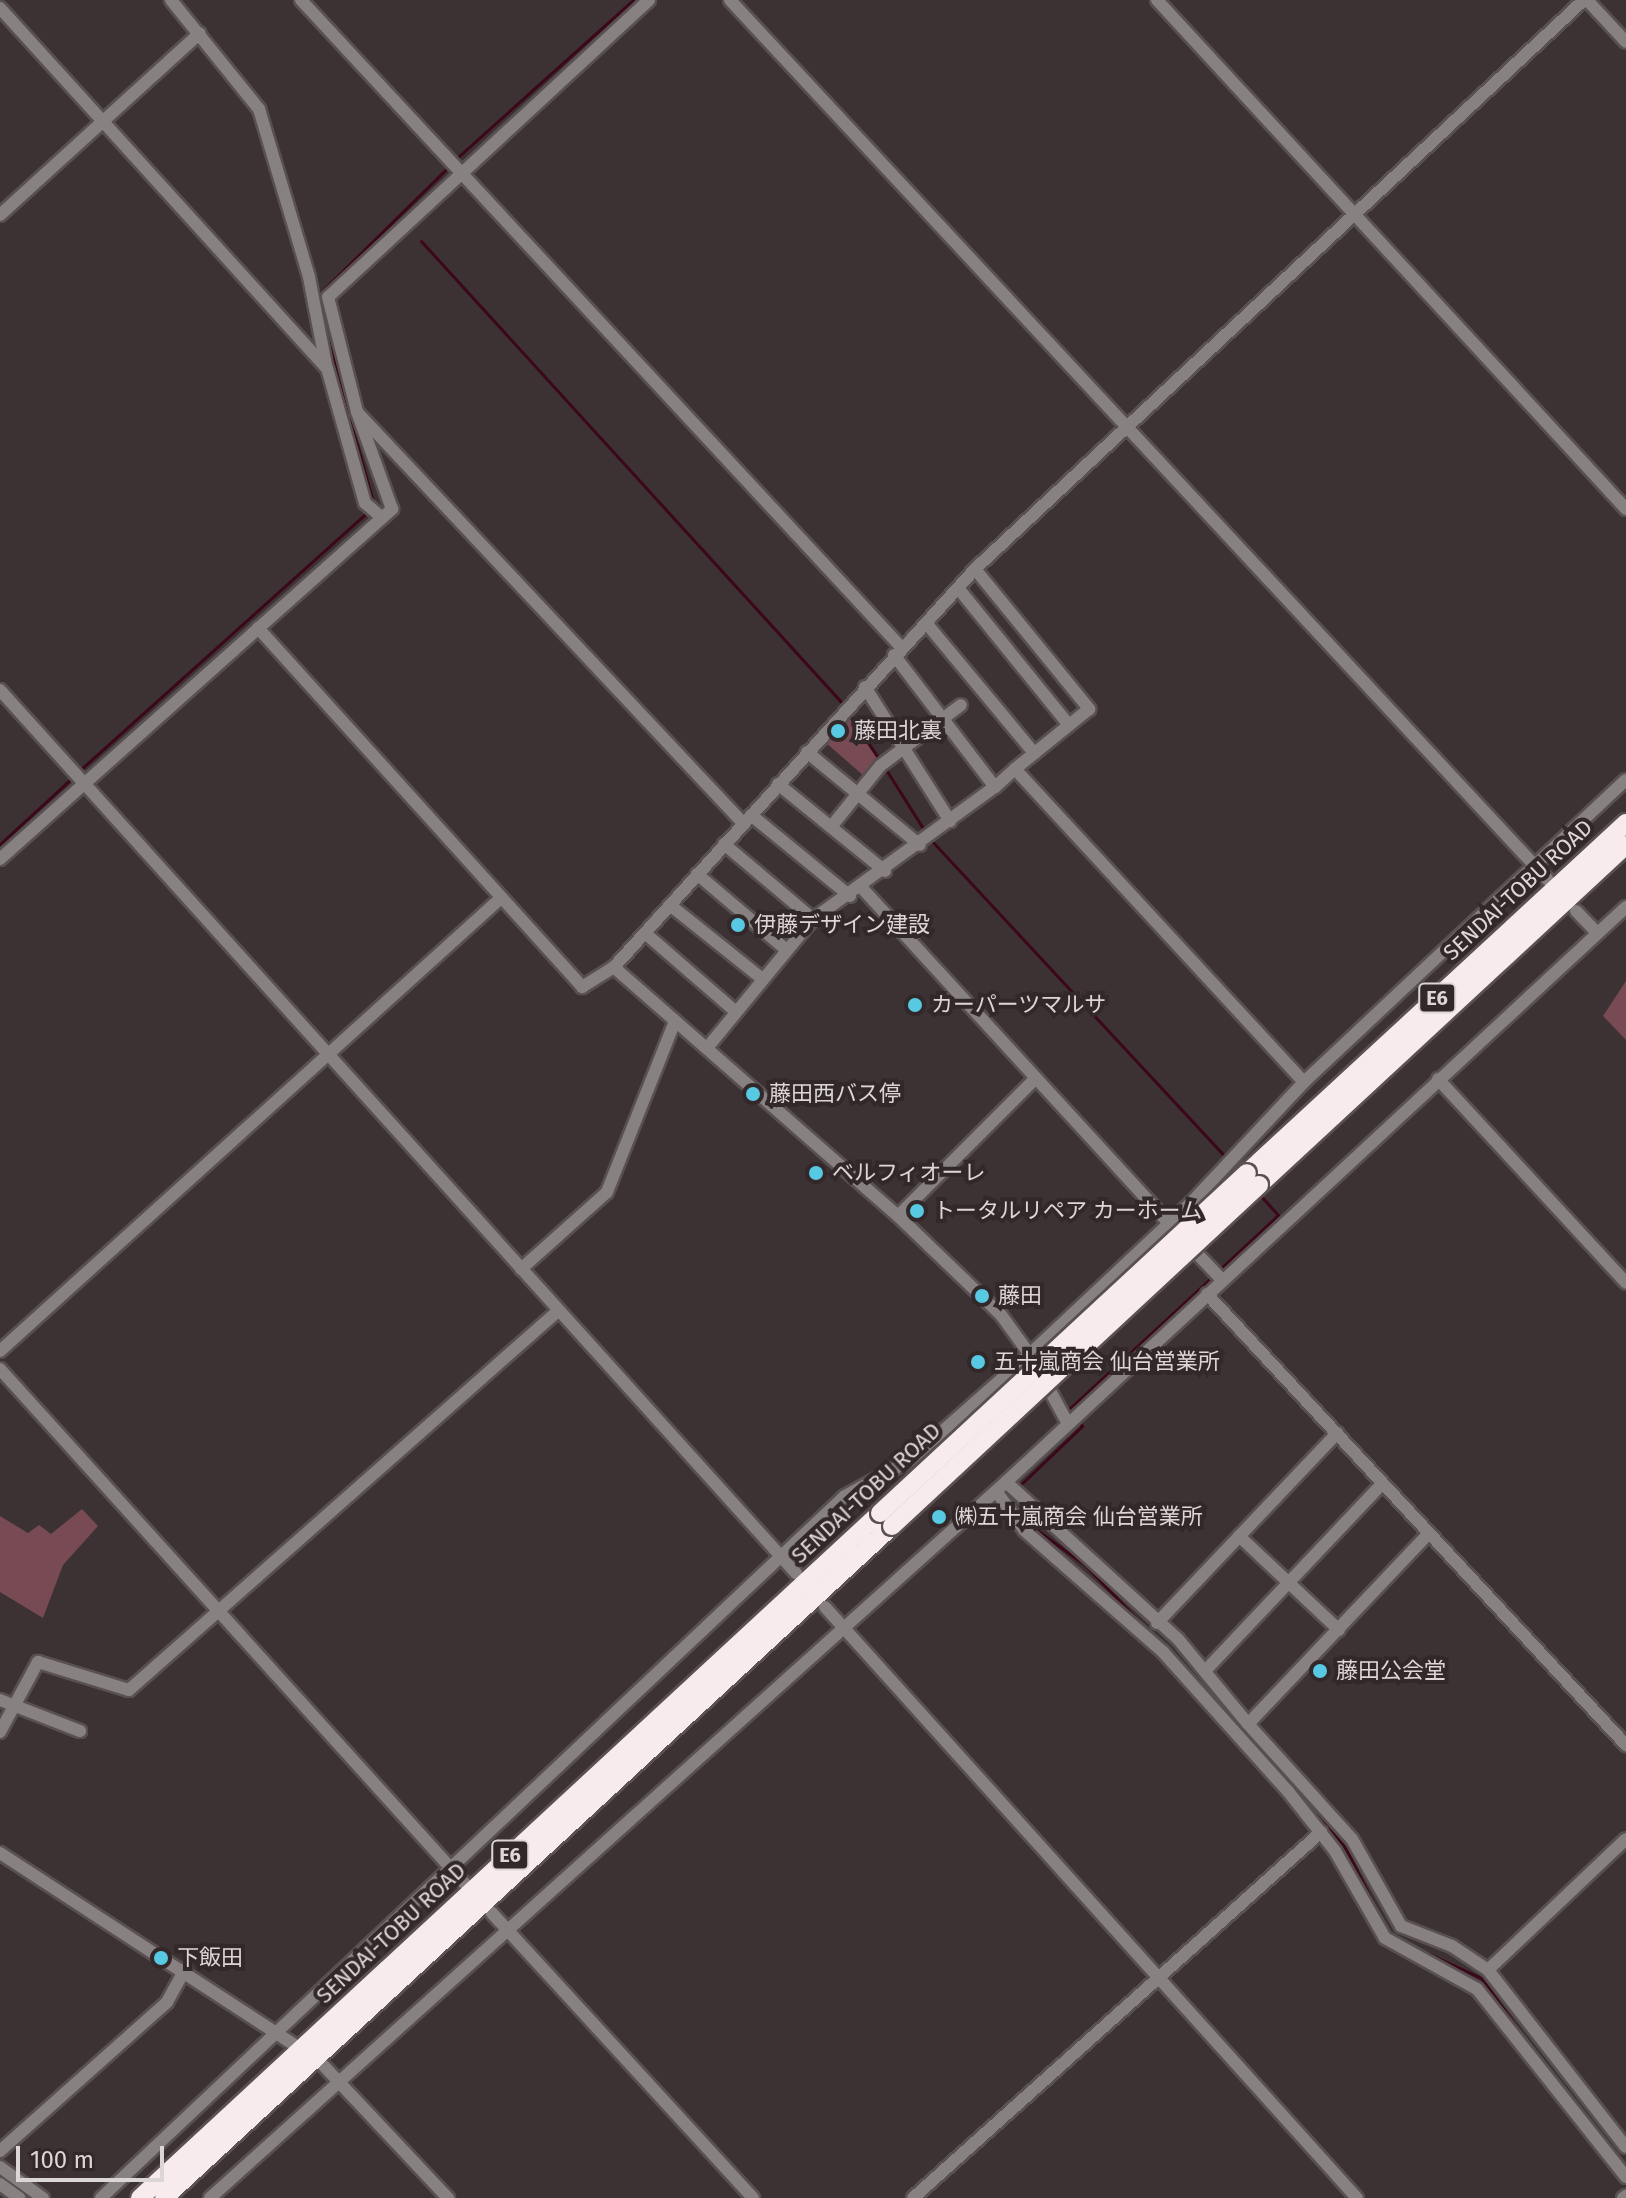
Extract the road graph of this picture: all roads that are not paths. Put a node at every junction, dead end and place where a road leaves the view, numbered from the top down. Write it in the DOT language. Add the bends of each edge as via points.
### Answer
graph roads {
  1 [pos="171,0"];
  2 [pos="301,0"];
  3 [pos="649,0"];
  4 [pos="730,0"];
  5 [pos="1157,0"];
  6 [pos="1585,0"];
  7 [pos="0,8"];
  8 [pos="200,33"];
  9 [pos="1626,42"];
  10 [pos="103,123"];
  11 [pos="462,174"];
  12 [pos="1352,211"];
  13 [pos="0,215"];
  14 [pos="327,368"];
  15 [pos="357,412"];
  16 [pos="1123,424"];
  17 [pos="1626,509"];
  18 [pos="375,512"];
  19 [pos="975,569"];
  20 [pos="958,588"];
  21 [pos="927,624"];
  22 [pos="258,628"];
  23 [pos="897,651"];
  24 [pos="865,687"];
  25 [pos="0,690"];
  26 [pos="961,705"];
  27 [pos="942,718"];
  28 [pos="1068,724"];
  29 [pos="904,747"];
  30 [pos="807,752"];
  31 [pos="1034,753"];
  32 [pos="1015,769"];
  33 [pos="79,777"];
  34 [pos="1626,780"];
  35 [pos="778,784"];
  36 [pos="995,787"];
  37 [pos="857,795"];
  38 [pos="747,819"];
  39 [pos="950,821"];
  40 [pos="1626,823"];
  41 [pos="831,827"];
  42 [pos="927,840"];
  43 [pos="724,844"];
  44 [pos="1626,845"];
  45 [pos="0,859"];
  46 [pos="1535,866"];
  47 [pos="885,871"];
  48 [pos="697,874"];
  49 [pos="1548,880"];
  50 [pos="856,892"];
  51 [pos="501,898"];
  52 [pos="670,905"];
  53 [pos="1626,907"];
  54 [pos="1576,911"];
  55 [pos="813,919"];
  56 [pos="645,933"];
  57 [pos="1597,933"];
  58 [pos="783,947"];
  59 [pos="614,967"];
  60 [pos="760,977"];
  61 [pos="735,1011"];
  62 [pos="675,1021"];
  63 [pos="707,1048"];
  64 [pos="328,1055"];
  65 [pos="1036,1078"];
  66 [pos="1438,1079"];
  67 [pos="1304,1082"];
  68 [pos="1253,1179"];
  69 [pos="898,1216"];
  70 [pos="1169,1224"];
  71 [pos="521,1269"];
  72 [pos="1217,1275"];
  73 [pos="1626,1283"];
  74 [pos="1207,1294"];
  75 [pos="558,1311"];
  76 [pos="0,1351"];
  77 [pos="1030,1354"];
  78 [pos="0,1369"];
  79 [pos="1067,1422"];
  80 [pos="1337,1433"];
  81 [pos="1382,1484"];
  82 [pos="1003,1486"];
  83 [pos="886,1519"];
  84 [pos="1429,1533"];
  85 [pos="1239,1536"];
  86 [pos="780,1555"];
  87 [pos="796,1573"];
  88 [pos="1288,1584"];
  89 [pos="825,1607"];
  90 [pos="218,1608"];
  91 [pos="1157,1623"];
  92 [pos="842,1627"];
  93 [pos="1339,1630"];
  94 [pos="1205,1671"];
  95 [pos="0,1700"];
  96 [pos="16,1706"];
  97 [pos="1248,1724"];
  98 [pos="80,1731"];
  99 [pos="0,1732"];
  100 [pos="1626,1745"];
  101 [pos="1321,1832"];
  102 [pos="1626,1839"];
  103 [pos="0,1853"];
  104 [pos="449,1867"];
  105 [pos="465,1884"];
  106 [pos="491,1912"];
  107 [pos="507,1928"];
  108 [pos="185,1969"];
  109 [pos="1488,1970"];
  110 [pos="1159,1978"];
  111 [pos="276,2032"];
  112 [pos="293,2044"];
  113 [pos="323,2065"];
  114 [pos="340,2079"];
  115 [pos="1626,2147"];
  116 [pos="0,2151"];
  117 [pos="0,2167"];
  118 [pos="1626,2177"];
  119 [pos="0,2184"];
  120 [pos="19,2198"];
  121 [pos="43,2198"];
  122 [pos="101,2198"];
  123 [pos="140,2198"];
  124 [pos="164,2198"];
  125 [pos="210,2198"];
  126 [pos="448,2198"];
  127 [pos="753,2198"];
  128 [pos="913,2198"];
  129 [pos="1357,2198"];
  1 -- 8 [label="street"];
  2 -- 11 [label="street"];
  3 -- 11 [label="street"];
  4 -- 16 [label="street"];
  5 -- 12 [label="street"];
  6 -- 9 [label="street"];
  6 -- 12 [label="street"];
  7 -- 10 [label="street"];
  8 -- 10 [label="street"];
  8 -- 14 [label="street" via="251,93 266,127"];
  10 -- 13 [label="street"];
  10 -- 14 [label="street"];
  11 -- 15 [label="street" via="328,297"];
  11 -- 23 [label="street"];
  12 -- 16 [label="street"];
  12 -- 17 [label="street"];
  14 -- 18 [label="street"];
  15 -- 18 [label="street" via="392,509"];
  15 -- 38 [label="street"];
  16 -- 19 [label="street"];
  16 -- 46 [label="street"];
  18 -- 22 [label="street"];
  19 -- 20 [label="street"];
  19 -- 28 [label="street" via="1089,709"];
  20 -- 21 [label="street"];
  20 -- 28 [label="street"];
  21 -- 23 [label="street"];
  21 -- 31 [label="street"];
  22 -- 33 [label="street"];
  22 -- 51 [label="street"];
  23 -- 24 [label="street"];
  23 -- 27 [label="street"];
  24 -- 29 [label="street"];
  24 -- 30 [label="street"];
  25 -- 33 [label="street"];
  26 -- 27 [label="street"];
  27 -- 29 [label="street"];
  27 -- 36 [label="street"];
  28 -- 31 [label="street"];
  29 -- 37 [label="street"];
  29 -- 39 [label="street"];
  30 -- 35 [label="street"];
  30 -- 37 [label="street"];
  31 -- 32 [label="street"];
  32 -- 36 [label="street"];
  32 -- 67 [label="street"];
  33 -- 45 [label="street"];
  33 -- 64 [label="street"];
  34 -- 46 [label="street"];
  35 -- 38 [label="street"];
  35 -- 41 [label="street"];
  36 -- 39 [label="street"];
  37 -- 41 [label="street"];
  37 -- 42 [label="street"];
  38 -- 43 [label="street"];
  38 -- 50 [label="street"];
  39 -- 42 [label="street"];
  40 -- 68 [label="highway, SENDAI-TOBU ROAD / E6"];
  41 -- 47 [label="street"];
  42 -- 47 [label="street"];
  43 -- 48 [label="street"];
  43 -- 55 [label="street"];
  44 -- 68 [label="highway, SENDAI-TOBU ROAD / E6"];
  46 -- 49 [label="street"];
  46 -- 67 [label="street"];
  47 -- 50 [label="street"];
  48 -- 52 [label="street"];
  48 -- 58 [label="street"];
  50 -- 55 [label="street"];
  50 -- 65 [label="street"];
  51 -- 59 [label="street" via="582,987"];
  51 -- 64 [label="street"];
  52 -- 56 [label="street"];
  52 -- 60 [label="street"];
  53 -- 57 [label="street"];
  54 -- 57 [label="street"];
  55 -- 58 [label="street"];
  56 -- 59 [label="street"];
  56 -- 61 [label="street"];
  57 -- 66 [label="street"];
  58 -- 60 [label="street"];
  59 -- 62 [label="street"];
  60 -- 61 [label="street"];
  61 -- 63 [label="street"];
  62 -- 63 [label="street"];
  62 -- 71 [label="street" via="607,1192"];
  63 -- 69 [label="street"];
  64 -- 71 [label="street"];
  64 -- 76 [label="street"];
  65 -- 69 [label="street"];
  65 -- 70 [label="street"];
  66 -- 72 [label="street"];
  66 -- 73 [label="street"];
  67 -- 70 [label="street"];
  68 -- 83 [label="highway, SENDAI-TOBU ROAD / E6, bridge"];
  69 -- 77 [label="street" via="1001,1315"];
  70 -- 72 [label="street"];
  70 -- 77 [label="street"];
  71 -- 75 [label="street"];
  72 -- 74 [label="street"];
  74 -- 79 [label="street"];
  74 -- 80 [label="street"];
  75 -- 86 [label="street"];
  75 -- 90 [label="street"];
  77 -- 79 [label="street"];
  77 -- 86 [label="street" via="921,1451 845,1496"];
  78 -- 90 [label="street"];
  79 -- 82 [label="street"];
  80 -- 81 [label="street"];
  80 -- 85 [label="street"];
  81 -- 84 [label="street"];
  81 -- 88 [label="street"];
  82 -- 91 [label="street"];
  82 -- 92 [label="street"];
  82 -- 101 [label="street" via="1025,1531 1163,1652"];
  83 -- 123 [label="highway, SENDAI-TOBU ROAD / E6"];
  83 -- 124 [label="highway, SENDAI-TOBU ROAD / E6"];
  84 -- 93 [label="street"];
  84 -- 100 [label="street"];
  85 -- 88 [label="street"];
  85 -- 91 [label="street"];
  86 -- 87 [label="street"];
  86 -- 104 [label="street"];
  88 -- 93 [label="street"];
  88 -- 94 [label="street"];
  89 -- 92 [label="street"];
  90 -- 96 [label="street" via="129,1690 47,1660 38,1662"];
  90 -- 104 [label="street"];
  91 -- 94 [label="street"];
  92 -- 107 [label="street"];
  92 -- 110 [label="street"];
  93 -- 97 [label="street"];
  94 -- 97 [label="street"];
  95 -- 96 [label="street"];
  96 -- 98 [label="street"];
  96 -- 99 [label="street"];
  97 -- 109 [label="street" via="1352,1839 1401,1926 1452,1946"];
  101 -- 110 [label="street"];
  101 -- 118 [label="street" via="1385,1938 1466,1977"];
  102 -- 109 [label="street"];
  103 -- 108 [label="street"];
  104 -- 105 [label="street"];
  104 -- 111 [label="street"];
  106 -- 107 [label="street"];
  107 -- 114 [label="street"];
  107 -- 127 [label="street"];
  108 -- 111 [label="street"];
  108 -- 116 [label="street" via="167,2002"];
  109 -- 115 [label="street"];
  110 -- 128 [label="street"];
  110 -- 129 [label="street"];
  111 -- 112 [label="street"];
  111 -- 122 [label="street"];
  113 -- 114 [label="street"];
  114 -- 125 [label="street"];
  114 -- 126 [label="street"];
  117 -- 121 [label="street"];
  119 -- 120 [label="street"];
}
